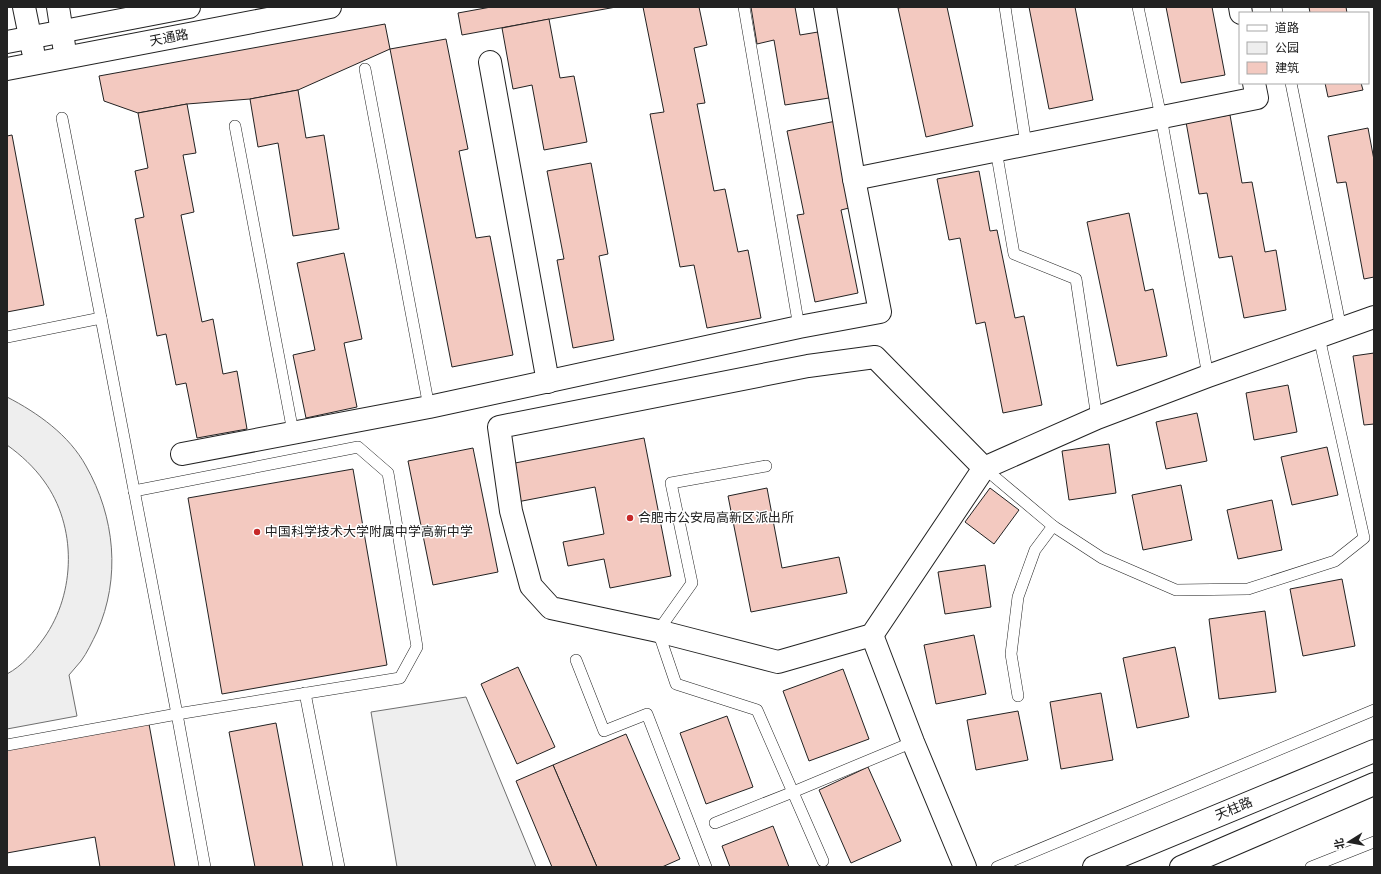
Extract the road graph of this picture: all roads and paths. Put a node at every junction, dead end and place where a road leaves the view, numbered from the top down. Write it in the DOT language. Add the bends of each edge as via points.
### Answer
graph roads {
  1 [pos="24,7"];
  2 [pos="58,7"];
  3 [pos="189,7"];
  4 [pos="330,7"];
  5 [pos="744,7"];
  6 [pos="825,7"];
  7 [pos="1005,7"];
  8 [pos="1138,7"];
  9 [pos="62,31"];
  10 [pos="30,38"];
  11 [pos="7,42"];
  12 [pos="66,58"];
  13 [pos="490,62"];
  14 [pos="36,63"];
  15 [pos="7,69"];
  16 [pos="365,69"];
  17 [pos="1254,84"];
  18 [pos="1291,84"];
  19 [pos="1161,117"];
  20 [pos="62,118"];
  21 [pos="235,126"];
  22 [pos="1026,144"];
  23 [pos="996,150"];
  24 [pos="854,179"];
  25 [pos="1374,317"];
  26 [pos="101,318"];
  27 [pos="799,327"];
  28 [pos="1341,329"];
  29 [pos="7,337"];
  30 [pos="1319,337"];
  31 [pos="1208,376"];
  32 [pos="548,382"];
  33 [pos="429,407"];
  34 [pos="1097,418"];
  35 [pos="293,432"];
  36 [pos="182,454"];
  37 [pos="766,466"];
  38 [pos="984,468"];
  39 [pos="134,491"];
  40 [pos="1053,526"];
  41 [pos="658,631"];
  42 [pos="872,635"];
  43 [pos="576,660"];
  44 [pos="305,693"];
  45 [pos="1018,696"];
  46 [pos="1374,710"];
  47 [pos="177,714"];
  48 [pos="913,742"];
  49 [pos="7,745"];
  50 [pos="1374,751"];
  51 [pos="1374,784"];
  52 [pos="793,792"];
  53 [pos="716,823"];
  54 [pos="1374,842"];
  55 [pos="823,861"];
  56 [pos="205,867"];
  57 [pos="339,867"];
  58 [pos="706,867"];
  59 [pos="965,867"];
  60 [pos="996,867"];
  61 [pos="1094,867"];
  62 [pos="1180,867"];
  63 [pos="1311,867"];
  1 -- 10 [label="street"];
  2 -- 9 [label="street"];
  3 -- 9 [label="street, 天通路"];
  4 -- 12 [label="street, 天通路"];
  5 -- 27 [label="lane"];
  6 -- 24 [label="street"];
  7 -- 22 [label="lane"];
  8 -- 19 [label="lane"];
  9 -- 10 [label="street, 天通路"];
  9 -- 12 [label="street"];
  10 -- 11 [label="street, 天通路"];
  10 -- 14 [label="street"];
  12 -- 14 [label="street, 天通路"];
  13 -- 32 [label="street"];
  14 -- 15 [label="street, 天通路"];
  16 -- 33 [label="lane"];
  17 -- 19 [label="street" via="1257,98"];
  18 -- 28 [label="lane"];
  19 -- 22 [label="street"];
  19 -- 31 [label="lane"];
  20 -- 26 [label="lane"];
  21 -- 35 [label="lane"];
  22 -- 23 [label="street"];
  23 -- 24 [label="street"];
  23 -- 34 [label="lane" via="1014,254 1076,279"];
  24 -- 27 [label="street" via="880,312"];
  25 -- 28 [label="street"];
  26 -- 29 [label="lane"];
  26 -- 39 [label="lane"];
  27 -- 32 [label="street"];
  28 -- 30 [label="street"];
  30 -- 31 [label="street"];
  30 -- 40 [label="lane" via="1364,538 1335,561 1248,589 1176,590 1102,558"];
  31 -- 34 [label="street"];
  32 -- 33 [label="street"];
  33 -- 35 [label="street"];
  34 -- 38 [label="street"];
  35 -- 36 [label="street"];
  37 -- 41 [label="lane" via="671,483 692,583"];
  38 -- 40 [label="lane"];
  38 -- 41 [label="street" via="875,357 808,366 499,427 511,511 531,586 551,608"];
  38 -- 42 [label="street"];
  39 -- 44 [label="lane" via="358,447 388,473 417,647 400,678"];
  39 -- 47 [label="lane"];
  40 -- 45 [label="lane" via="1035,550 1018,597 1011,654"];
  41 -- 42 [label="street" via="778,662"];
  41 -- 52 [label="lane" via="676,684 757,710"];
  42 -- 48 [label="street"];
  43 -- 58 [label="lane" via="604,731 647,714"];
  44 -- 47 [label="lane"];
  44 -- 57 [label="lane"];
  46 -- 60 [label="lane"];
  47 -- 49 [label="lane"];
  47 -- 56 [label="lane"];
  48 -- 52 [label="lane"];
  48 -- 59 [label="street"];
  50 -- 61 [label="street, 天柱路"];
  51 -- 62 [label="street"];
  52 -- 53 [label="lane"];
  52 -- 55 [label="lane"];
  54 -- 63 [label="lane"];
}
